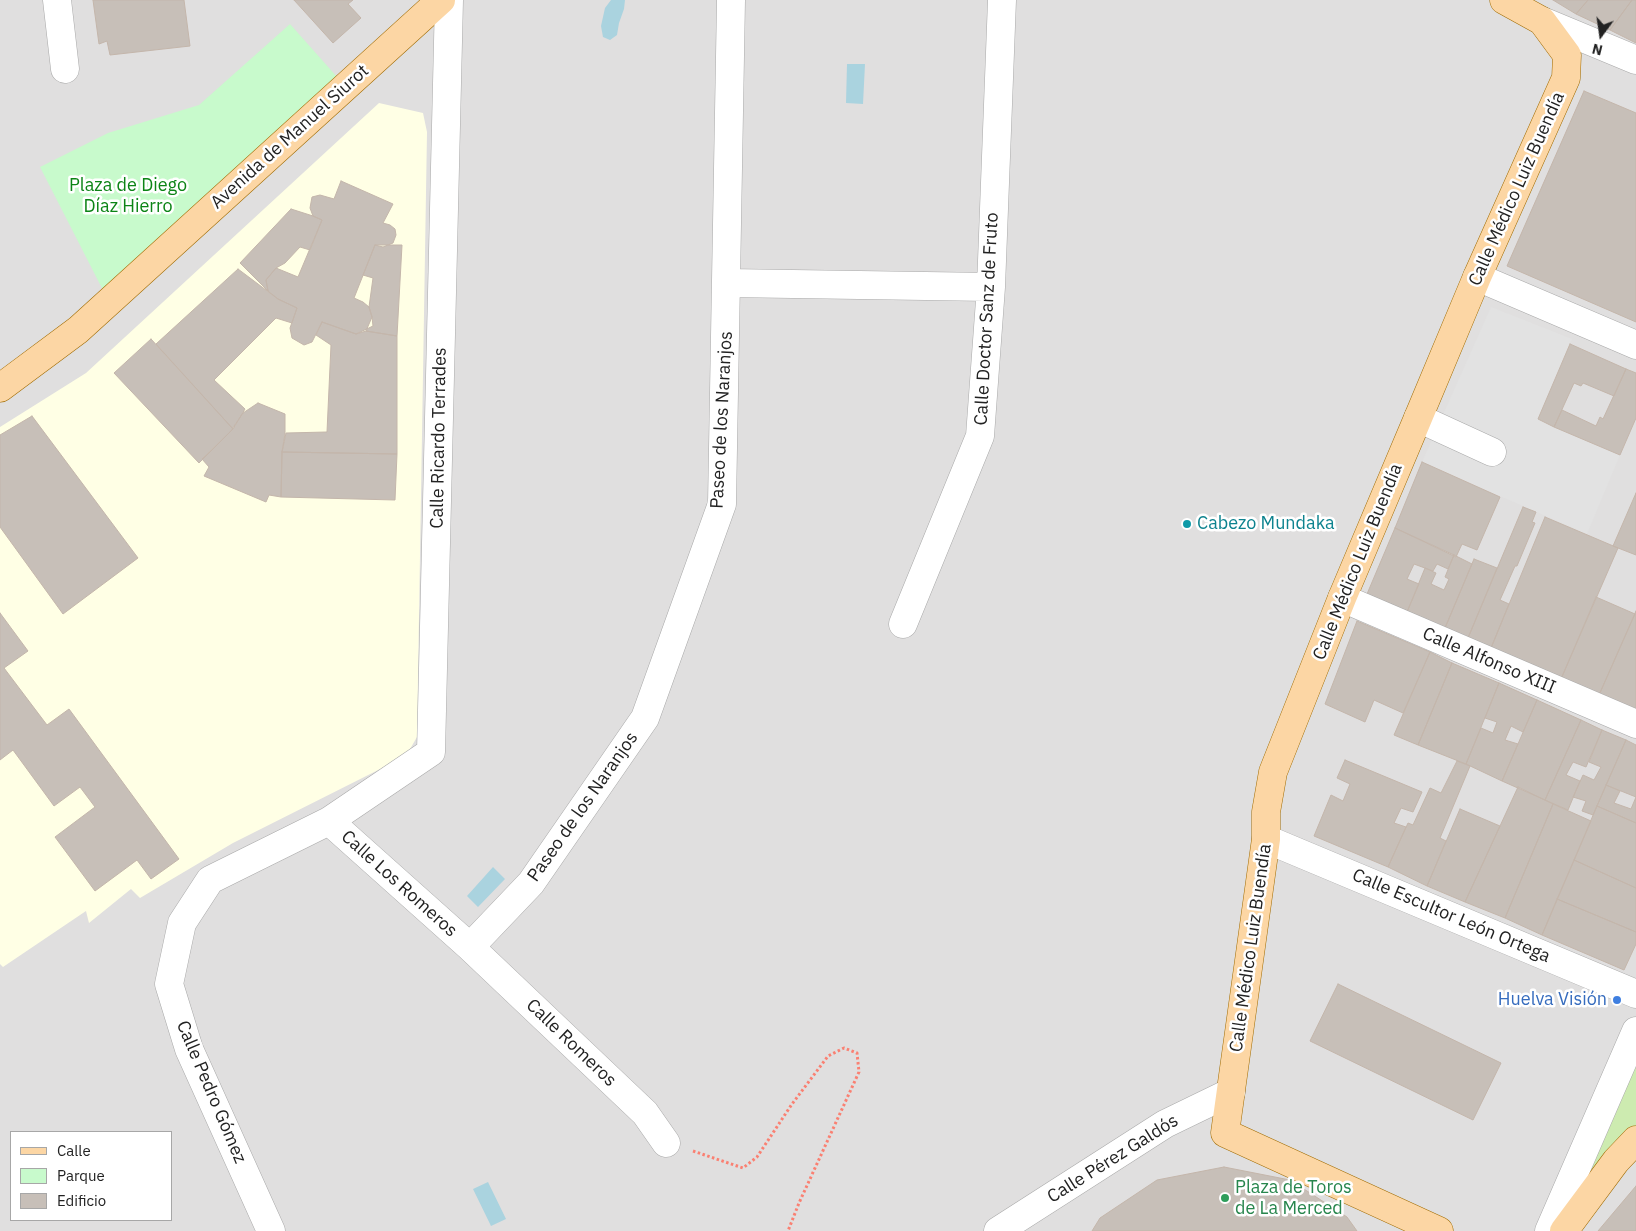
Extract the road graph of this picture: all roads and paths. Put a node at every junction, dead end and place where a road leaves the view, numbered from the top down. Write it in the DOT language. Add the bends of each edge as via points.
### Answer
graph roads {
  1 [pos="57,0"];
  2 [pos="441,0"];
  3 [pos="450,0"];
  4 [pos="731,0"];
  5 [pos="1002,0"];
  6 [pos="1504,0"];
  7 [pos="1542,21"];
  8 [pos="1636,60"];
  9 [pos="65,69"];
  10 [pos="1477,277"];
  11 [pos="727,282"];
  12 [pos="991,287"];
  13 [pos="1636,345"];
  14 [pos="0,388"];
  15 [pos="1418,418"];
  16 [pos="1492,452"];
  17 [pos="1342,598"];
  18 [pos="903,624"];
  19 [pos="1636,724"];
  20 [pos="328,821"];
  21 [pos="1266,839"];
  22 [pos="470,947"];
  23 [pos="1636,994"];
  24 [pos="1636,1031"];
  25 [pos="1231,1092"];
  26 [pos="1636,1140"];
  27 [pos="666,1143"];
  28 [pos="271,1231"];
  29 [pos="788,1231"];
  30 [pos="998,1231"];
  31 [pos="1439,1231"];
  32 [pos="1549,1231"];
  33 [pos="1564,1231"];
  1 -- 9 [label="street"];
  2 -- 14 [label="main road, Avenida de Manuel Siurot" via="78,330"];
  3 -- 20 [label="street, Calle Ricardo Terrades" via="431,752"];
  4 -- 11 [label="street, Paseo de los Naranjos"];
  5 -- 12 [label="street, Calle Doctor Sanz de Fruto"];
  6 -- 7 [label="main road"];
  7 -- 8 [label="street"];
  7 -- 10 [label="main road, Calle Médico Luiz Buendía" via="1567,55 1566,78"];
  10 -- 13 [label="street"];
  10 -- 15 [label="main road, Calle Médico Luiz Buendía"];
  11 -- 12 [label="street"];
  11 -- 22 [label="street, Paseo de los Naranjos" via="722,504 645,718 531,883"];
  12 -- 18 [label="street, Calle Doctor Sanz de Fruto" via="980,436"];
  15 -- 16 [label="street"];
  15 -- 17 [label="main road, Calle Médico Luiz Buendía"];
  17 -- 19 [label="street, Calle Alfonso XIII"];
  17 -- 21 [label="main road, Calle Médico Luiz Buendía" via="1273,772 1266,812"];
  20 -- 22 [label="street, Calle Los Romeros"];
  20 -- 28 [label="street, Calle Pedro Gómez" via="210,880 182,923 169,984 188,1049"];
  21 -- 23 [label="street, Calle Escultor León Ortega"];
  21 -- 25 [label="main road, Calle Médico Luiz Buendía"];
  22 -- 27 [label="street, Calle Romeros" via="645,1113"];
  24 -- 32 [label="street"];
  25 -- 30 [label="street, Calle Pérez Galdós" via="1166,1124"];
  25 -- 31 [label="main road, Calle Médico Luiz Buendía" via="1225,1133"];
  26 -- 33 [label="main road" via="1616,1161"];
  27 -- 29 [label="path" via="743,1168 757,1157 828,1056 844,1048 857,1053 859,1072"];
}
